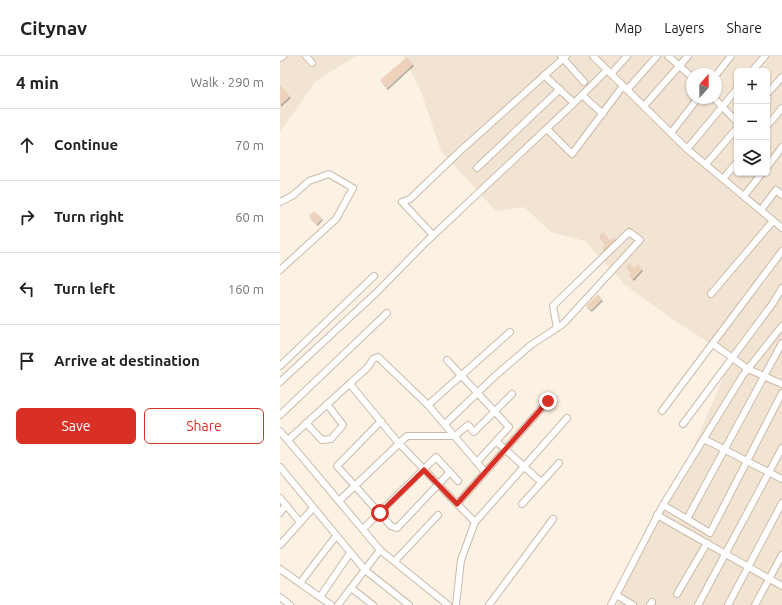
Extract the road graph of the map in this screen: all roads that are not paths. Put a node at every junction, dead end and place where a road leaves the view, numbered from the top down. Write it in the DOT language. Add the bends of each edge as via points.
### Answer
graph roads {
  1 [pos="283,56"];
  2 [pos="306,56"];
  3 [pos="627,56"];
  4 [pos="657,56"];
  5 [pos="668,56"];
  6 [pos="688,56"];
  7 [pos="731,56"];
  8 [pos="765,56"];
  9 [pos="563,57"];
  10 [pos="595,57"];
  11 [pos="280,58"];
  12 [pos="312,63"];
  13 [pos="679,66"];
  14 [pos="722,68"];
  15 [pos="755,68"];
  16 [pos="609,72"];
  17 [pos="686,72"];
  18 [pos="544,75"];
  19 [pos="782,77"];
  20 [pos="584,82"];
  21 [pos="625,88"];
  22 [pos="560,90"];
  23 [pos="770,91"];
  24 [pos="734,92"];
  25 [pos="582,95"];
  26 [pos="574,103"];
  27 [pos="693,104"];
  28 [pos="644,106"];
  29 [pos="722,106"];
  30 [pos="782,108"];
  31 [pos="602,114"];
  32 [pos="734,119"];
  33 [pos="770,122"];
  34 [pos="547,129"];
  35 [pos="734,131"];
  36 [pos="670,133"];
  37 [pos="782,147"];
  38 [pos="687,149"];
  39 [pos="770,163"];
  40 [pos="706,164"];
  41 [pos="734,166"];
  42 [pos="477,168"];
  43 [pos="760,176"];
  44 [pos="723,179"];
  45 [pos="782,195"];
  46 [pos="744,196"];
  47 [pos="280,202"];
  48 [pos="761,210"];
  49 [pos="773,220"];
  50 [pos="782,228"];
  51 [pos="433,235"];
  52 [pos="782,251"];
  53 [pos="280,270"];
  54 [pos="374,276"];
  55 [pos="782,288"];
  56 [pos="711,294"];
  57 [pos="387,314"];
  58 [pos="782,326"];
  59 [pos="557,328"];
  60 [pos="510,332"];
  61 [pos="782,343"];
  62 [pos="713,344"];
  63 [pos="732,357"];
  64 [pos="447,360"];
  65 [pos="280,366"];
  66 [pos="748,369"];
  67 [pos="461,375"];
  68 [pos="763,376"];
  69 [pos="280,382"];
  70 [pos="350,384"];
  71 [pos="782,384"];
  72 [pos="477,393"];
  73 [pos="782,393"];
  74 [pos="512,394"];
  75 [pos="548,401"];
  76 [pos="327,404"];
  77 [pos="428,405"];
  78 [pos="662,411"];
  79 [pos="494,412"];
  80 [pos="280,415"];
  81 [pos="567,418"];
  82 [pos="381,421"];
  83 [pos="306,423"];
  84 [pos="444,424"];
  85 [pos="683,424"];
  86 [pos="280,431"];
  87 [pos="455,436"];
  88 [pos="704,439"];
  89 [pos="288,440"];
  90 [pos="496,441"];
  91 [pos="399,443"];
  92 [pos="782,448"];
  93 [pos="506,449"];
  94 [pos="726,450"];
  95 [pos="747,461"];
  96 [pos="476,462"];
  97 [pos="559,463"];
  98 [pos="525,466"];
  99 [pos="280,467"];
  100 [pos="424,470"];
  101 [pos="450,472"];
  102 [pos="485,472"];
  103 [pos="770,472"];
  104 [pos="782,479"];
  105 [pos="458,481"];
  106 [pos="541,482"];
  107 [pos="438,485"];
  108 [pos="355,486"];
  109 [pos="280,498"];
  110 [pos="339,501"];
  111 [pos="782,503"];
  112 [pos="457,504"];
  113 [pos="522,504"];
  114 [pos="286,505"];
  115 [pos="663,505"];
  116 [pos="313,508"];
  117 [pos="280,513"];
  118 [pos="380,513"];
  119 [pos="438,515"];
  120 [pos="657,515"];
  121 [pos="687,518"];
  122 [pos="553,519"];
  123 [pos="300,522"];
  124 [pos="475,522"];
  125 [pos="363,529"];
  126 [pos="336,536"];
  127 [pos="707,543"];
  128 [pos="280,545"];
  129 [pos="380,550"];
  130 [pos="350,553"];
  131 [pos="726,554"];
  132 [pos="782,555"];
  133 [pos="395,561"];
  134 [pos="748,567"];
  135 [pos="280,569"];
  136 [pos="365,570"];
  137 [pos="770,578"];
  138 [pos="300,583"];
  139 [pos="782,586"];
  140 [pos="351,588"];
  141 [pos="677,594"];
  142 [pos="616,595"];
  143 [pos="320,597"];
  144 [pos="281,599"];
  145 [pos="290,605"];
  146 [pos="331,605"];
  147 [pos="338,605"];
  148 [pos="373,605"];
  149 [pos="409,605"];
  150 [pos="448,605"];
  151 [pos="456,605"];
  152 [pos="490,605"];
  153 [pos="611,605"];
  154 [pos="633,605"];
  155 [pos="698,605"];
  156 [pos="728,605"];
  157 [pos="755,605"];
  1 -- 11 [label="street"];
  2 -- 12 [label="street"];
  3 -- 16 [label="street"];
  4 -- 21 [label="street"];
  5 -- 13 [label="street"];
  6 -- 13 [label="street"];
  7 -- 14 [label="street"];
  8 -- 15 [label="street"];
  9 -- 18 [label="street"];
  9 -- 20 [label="street"];
  10 -- 16 [label="street"];
  13 -- 17 [label="street"];
  13 -- 28 [label="street"];
  16 -- 21 [label="street"];
  16 -- 25 [label="street"];
  18 -- 22 [label="street"];
  18 -- 51 [label="street" via="410,199 402,202"];
  19 -- 23 [label="street"];
  21 -- 28 [label="street"];
  21 -- 31 [label="street"];
  22 -- 26 [label="street"];
  22 -- 42 [label="street"];
  24 -- 29 [label="street"];
  25 -- 26 [label="street"];
  25 -- 31 [label="street"];
  26 -- 34 [label="street"];
  27 -- 36 [label="street"];
  28 -- 36 [label="street"];
  29 -- 32 [label="street"];
  29 -- 38 [label="street"];
  30 -- 33 [label="street"];
  31 -- 34 [label="street" via="572,154"];
  34 -- 51 [label="street"];
  35 -- 40 [label="street"];
  36 -- 38 [label="street"];
  37 -- 39 [label="street"];
  38 -- 40 [label="street"];
  40 -- 44 [label="street"];
  41 -- 44 [label="street"];
  43 -- 46 [label="street"];
  44 -- 46 [label="street"];
  45 -- 48 [label="street" via="776,190"];
  46 -- 48 [label="street"];
  47 -- 53 [label="street" via="292,196 309,181 329,174 354,188 336,219"];
  48 -- 49 [label="street"];
  49 -- 50 [label="street"];
  49 -- 56 [label="street"];
  51 -- 69 [label="street" via="376,293"];
  52 -- 62 [label="street"];
  54 -- 65 [label="street"];
  55 -- 63 [label="street" via="773,304"];
  57 -- 80 [label="street"];
  58 -- 66 [label="street"];
  59 -- 59 [label="street" via="573,313 640,240 629,232 553,306"];
  59 -- 72 [label="street" via="531,345"];
  60 -- 67 [label="street"];
  61 -- 68 [label="street"];
  62 -- 63 [label="street"];
  62 -- 78 [label="street"];
  63 -- 66 [label="street"];
  63 -- 85 [label="street"];
  64 -- 67 [label="street"];
  66 -- 68 [label="street"];
  66 -- 88 [label="street"];
  67 -- 72 [label="street"];
  67 -- 77 [label="street"];
  68 -- 71 [label="street"];
  68 -- 94 [label="street"];
  70 -- 76 [label="street"];
  70 -- 77 [label="street" via="378,356"];
  70 -- 82 [label="street"];
  72 -- 79 [label="street"];
  72 -- 84 [label="street"];
  73 -- 95 [label="street"];
  74 -- 79 [label="street"];
  75 -- 93 [label="street"];
  76 -- 83 [label="street"];
  76 -- 83 [label="street" via="343,425 331,439 322,440"];
  77 -- 84 [label="street"];
  79 -- 87 [label="street" via="474,432 468,426"];
  79 -- 90 [label="street" via="508,427"];
  81 -- 98 [label="street"];
  82 -- 91 [label="street"];
  82 -- 108 [label="street" via="337,466"];
  83 -- 89 [label="street"];
  84 -- 87 [label="street"];
  86 -- 89 [label="street"];
  87 -- 91 [label="street" via="407,436"];
  87 -- 96 [label="street"];
  88 -- 94 [label="street"];
  88 -- 115 [label="street"];
  89 -- 110 [label="street"];
  90 -- 93 [label="street"];
  90 -- 96 [label="street"];
  91 -- 100 [label="street"];
  91 -- 108 [label="street"];
  92 -- 103 [label="street"];
  93 -- 98 [label="street"];
  93 -- 102 [label="street"];
  94 -- 95 [label="street"];
  94 -- 121 [label="street"];
  95 -- 103 [label="street"];
  95 -- 121 [label="street" via="710,533"];
  96 -- 102 [label="street"];
  97 -- 106 [label="street"];
  98 -- 106 [label="street"];
  98 -- 124 [label="street"];
  99 -- 116 [label="street"];
  100 -- 101 [label="street" via="436,457"];
  100 -- 107 [label="street"];
  100 -- 118 [label="street"];
  101 -- 105 [label="street"];
  101 -- 107 [label="street"];
  102 -- 112 [label="street"];
  103 -- 104 [label="street"];
  103 -- 131 [label="street"];
  106 -- 113 [label="street"];
  107 -- 112 [label="street"];
  107 -- 118 [label="street" via="397,528 391,526"];
  108 -- 110 [label="street"];
  108 -- 118 [label="street"];
  109 -- 114 [label="street"];
  110 -- 125 [label="street"];
  111 -- 134 [label="street"];
  112 -- 124 [label="street"];
  114 -- 117 [label="street"];
  114 -- 123 [label="street"];
  115 -- 120 [label="street"];
  115 -- 121 [label="street"];
  116 -- 123 [label="street"];
  116 -- 126 [label="street"];
  118 -- 125 [label="street"];
  119 -- 133 [label="street"];
  120 -- 127 [label="street"];
  120 -- 142 [label="street"];
  122 -- 152 [label="street"];
  123 -- 128 [label="street"];
  124 -- 151 [label="street" via="461,560"];
  125 -- 129 [label="street"];
  126 -- 130 [label="street"];
  126 -- 138 [label="street"];
  127 -- 131 [label="street"];
  127 -- 141 [label="street"];
  129 -- 133 [label="street"];
  129 -- 136 [label="street"];
  130 -- 136 [label="street"];
  130 -- 143 [label="street"];
  131 -- 134 [label="street"];
  131 -- 155 [label="street"];
  132 -- 137 [label="street"];
  133 -- 150 [label="street"];
  134 -- 137 [label="street"];
  134 -- 156 [label="street"];
  135 -- 138 [label="street"];
  136 -- 140 [label="street"];
  136 -- 149 [label="street"];
  137 -- 139 [label="street"];
  137 -- 157 [label="street"];
  138 -- 143 [label="street"];
  140 -- 147 [label="street"];
  140 -- 148 [label="street"];
  142 -- 153 [label="street"];
  142 -- 154 [label="street"];
  143 -- 146 [label="street"];
  144 -- 145 [label="street"];
}
